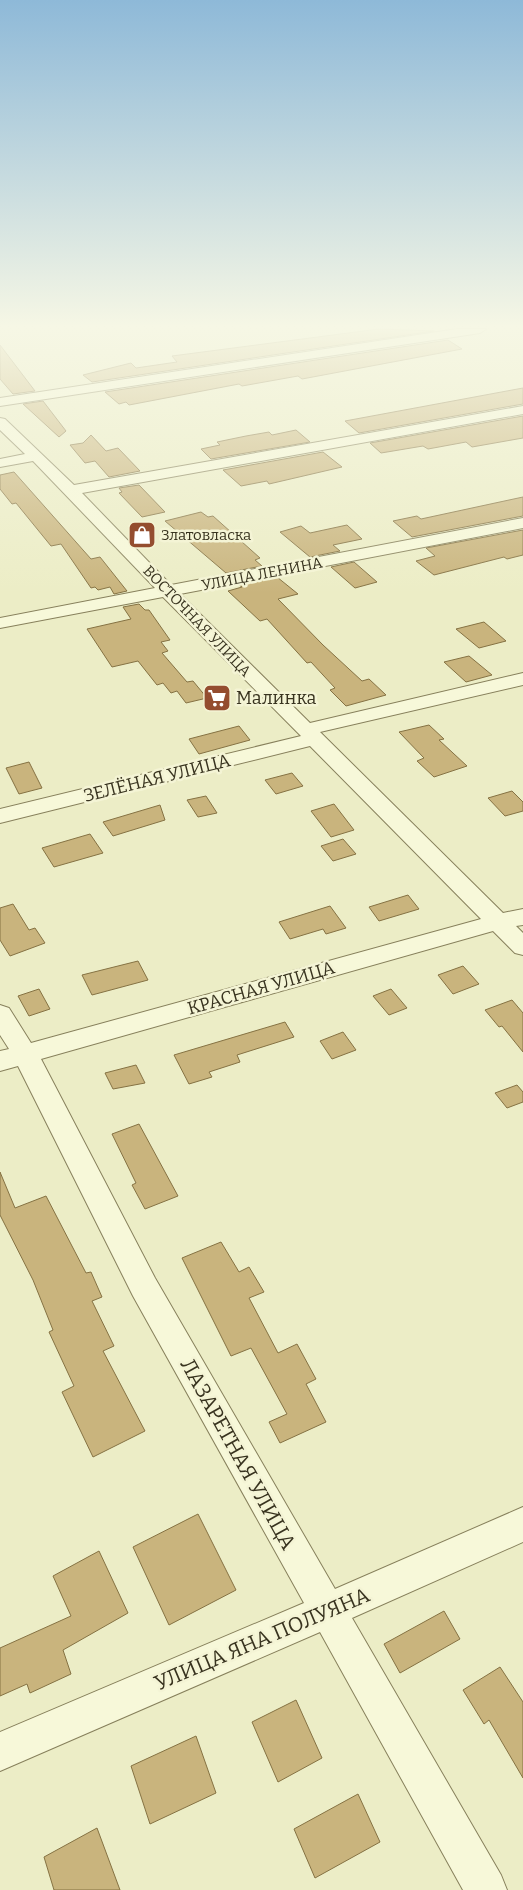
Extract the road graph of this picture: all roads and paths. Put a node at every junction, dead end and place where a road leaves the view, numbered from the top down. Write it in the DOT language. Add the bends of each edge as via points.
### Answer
graph roads {
  1 [pos="482,417"];
  2 [pos="0,422"];
  3 [pos="37,456"];
  4 [pos="0,463"];
  5 [pos="71,490"];
  6 [pos="523,523"];
  7 [pos="168,592"];
  8 [pos="0,622"];
  9 [pos="523,679"];
  10 [pos="309,734"];
  11 [pos="0,816"];
  12 [pos="523,917"];
  13 [pos="498,922"];
  14 [pos="523,946"];
  15 [pos="0,1014"];
  16 [pos="12,1058"];
  17 [pos="523,1524"];
  18 [pos="327,1611"];
  19 [pos="0,1752"];
  20 [pos="486,1890"];
  1 -- 5 [label="street"];
  2 -- 3 [label="street, ВОСТОЧНАЯ УЛИЦА"];
  3 -- 4 [label="street"];
  3 -- 5 [label="street, ВОСТОЧНАЯ УЛИЦА"];
  5 -- 7 [label="street, ВОСТОЧНАЯ УЛИЦА"];
  6 -- 7 [label="street, УЛИЦА ЛЕНИНА"];
  7 -- 8 [label="street, УЛИЦА ЛЕНИНА"];
  7 -- 10 [label="street, ВОСТОЧНАЯ УЛИЦА"];
  9 -- 10 [label="street, ЗЕЛЁНАЯ УЛИЦА"];
  10 -- 11 [label="street, ЗЕЛЁНАЯ УЛИЦА"];
  10 -- 13 [label="street, ВОСТОЧНАЯ УЛИЦА"];
  12 -- 13 [label="street, КРАСНАЯ УЛИЦА"];
  13 -- 14 [label="street, ВОСТОЧНАЯ УЛИЦА"];
  13 -- 16 [label="street, КРАСНАЯ УЛИЦА"];
  15 -- 16 [label="street, ЛАЗАРЕТНАЯ УЛИЦА"];
  16 -- 18 [label="street, ЛАЗАРЕТНАЯ УЛИЦА"];
  17 -- 18 [label="street, УЛИЦА ЯНА ПОЛУЯНА"];
  18 -- 19 [label="street, УЛИЦА ЯНА ПОЛУЯНА"];
  18 -- 20 [label="street, ЛАЗАРЕТНАЯ УЛИЦА"];
}
